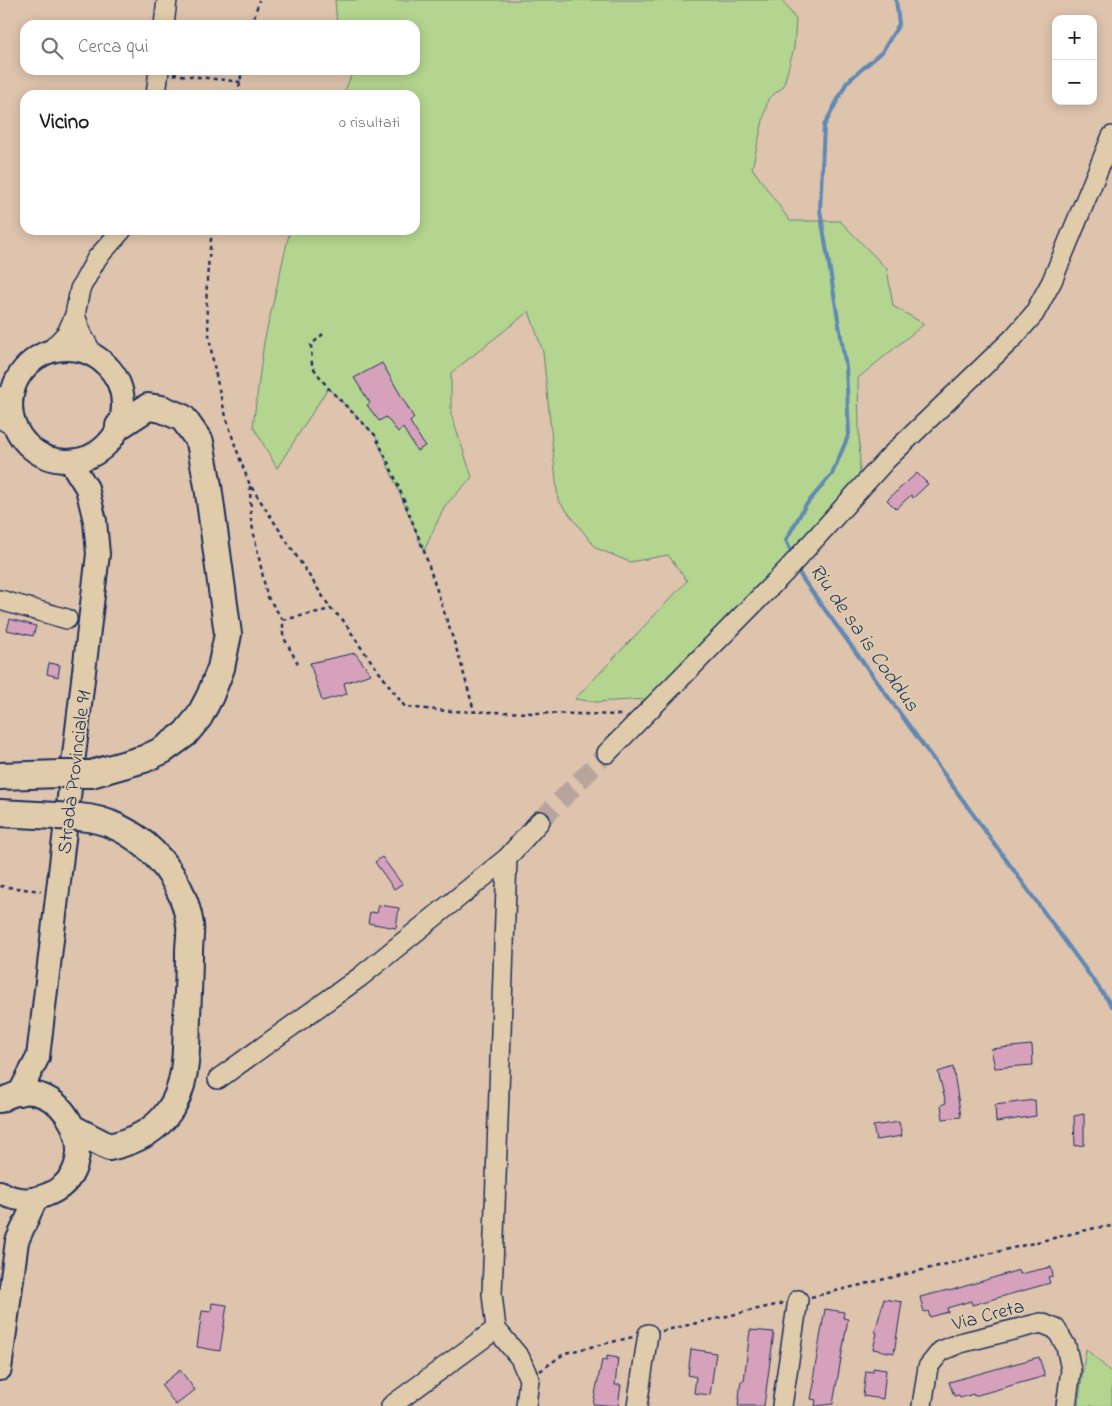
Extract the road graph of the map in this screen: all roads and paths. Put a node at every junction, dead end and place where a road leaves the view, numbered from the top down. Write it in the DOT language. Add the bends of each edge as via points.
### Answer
graph roads {
  1 [pos="167,0"];
  2 [pos="259,0"];
  3 [pos="165,20"];
  4 [pos="253,20"];
  5 [pos="158,75"];
  6 [pos="189,75"];
  7 [pos="242,75"];
  8 [pos="241,82"];
  9 [pos="157,90"];
  10 [pos="239,90"];
  11 [pos="1112,136"];
  12 [pos="118,235"];
  13 [pos="212,235"];
  14 [pos="75,315"];
  15 [pos="323,334"];
  16 [pos="50,351"];
  17 [pos="94,356"];
  18 [pos="6,395"];
  19 [pos="7,423"];
  20 [pos="119,426"];
  21 [pos="96,453"];
  22 [pos="70,461"];
  23 [pos="250,486"];
  24 [pos="87,488"];
  25 [pos="0,600"];
  26 [pos="331,609"];
  27 [pos="67,619"];
  28 [pos="284,620"];
  29 [pos="298,664"];
  30 [pos="474,711"];
  31 [pos="643,715"];
  32 [pos="607,753"];
  33 [pos="0,776"];
  34 [pos="0,813"];
  35 [pos="540,821"];
  36 [pos="507,858"];
  37 [pos="0,886"];
  38 [pos="58,893"];
  39 [pos="38,1057"];
  40 [pos="218,1079"];
  41 [pos="9,1097"];
  42 [pos="54,1102"];
  43 [pos="76,1130"];
  44 [pos="2,1194"];
  45 [pos="36,1199"];
  46 [pos="1112,1226"];
  47 [pos="17,1241"];
  48 [pos="798,1300"];
  49 [pos="496,1329"];
  50 [pos="648,1334"];
  51 [pos="0,1369"];
  52 [pos="529,1379"];
  53 [pos="391,1406"];
  54 [pos="526,1406"];
  55 [pos="637,1406"];
  56 [pos="782,1406"];
  57 [pos="922,1406"];
  58 [pos="1066,1406"];
  1 -- 3 [label="street"];
  2 -- 4 [label="path"];
  5 -- 9 [label="street"];
  6 -- 8 [label="path"];
  7 -- 8 [label="path"];
  8 -- 10 [label="path"];
  11 -- 31 [label="street" via="1052,281 1034,314 887,459 795,562"];
  12 -- 14 [label="street" via="97,258 80,288"];
  13 -- 23 [label="path" via="207,314 220,401"];
  14 -- 16 [label="street" via="67,333"];
  14 -- 17 [label="street"];
  15 -- 30 [label="path" via="311,345 312,366 379,443 424,551"];
  16 -- 17 [label="main road" via="65,348"];
  16 -- 18 [label="main road" via="33,360"];
  17 -- 20 [label="main road" via="116,377 122,391"];
  18 -- 19 [label="main road" via="11,410"];
  19 -- 22 [label="main road" via="37,453 53,460"];
  20 -- 21 [label="main road" via="110,442"];
  20 -- 33 [label="highway, bridge" via="148,408 162,409 183,418 200,442 228,634 221,668 199,717 185,734 163,750 97,773"];
  21 -- 22 [label="main road"];
  21 -- 24 [label="main road, Strada Provinciale 91"];
  22 -- 24 [label="main road, Strada Provinciale 91"];
  23 -- 26 [label="path"];
  23 -- 28 [label="path" via="252,520 267,596"];
  24 -- 38 [label="main road, Strada Provinciale 91" via="95,520 98,554"];
  25 -- 27 [label="street"];
  26 -- 28 [label="path"];
  26 -- 30 [label="path" via="343,620 405,707"];
  28 -- 29 [label="path" via="282,636"];
  30 -- 31 [label="path"];
  31 -- 32 [label="street"];
  34 -- 43 [label="highway" via="67,816 100,821 118,828 151,849 164,863 190,925 186,1053 183,1076 170,1110 144,1135 109,1147"];
  35 -- 36 [label="street"];
  36 -- 40 [label="street" via="360,978"];
  36 -- 49 [label="street" via="492,1294"];
  37 -- 38 [label="path"];
  38 -- 39 [label="main road, Strada Provinciale 91"];
  39 -- 41 [label="main road, Strada Provinciale 91"];
  39 -- 42 [label="main road, Strada Provinciale 91"];
  41 -- 42 [label="main road" via="37,1095"];
  42 -- 43 [label="main road" via="71,1119"];
  43 -- 45 [label="main road" via="78,1152 72,1174 56,1190"];
  44 -- 45 [label="main road" via="25,1200"];
  44 -- 47 [label="main road"];
  45 -- 47 [label="main road"];
  46 -- 48 [label="path"];
  47 -- 51 [label="main road"];
  48 -- 50 [label="path"];
  48 -- 56 [label="street"];
  49 -- 52 [label="street" via="520,1358"];
  49 -- 53 [label="street"];
  50 -- 52 [label="path" via="565,1353"];
  50 -- 55 [label="street"];
  52 -- 54 [label="street"];
  57 -- 58 [label="street, Via Creta" via="928,1367 941,1351 960,1343 1042,1323 1056,1329 1066,1346 1071,1370"];
}
